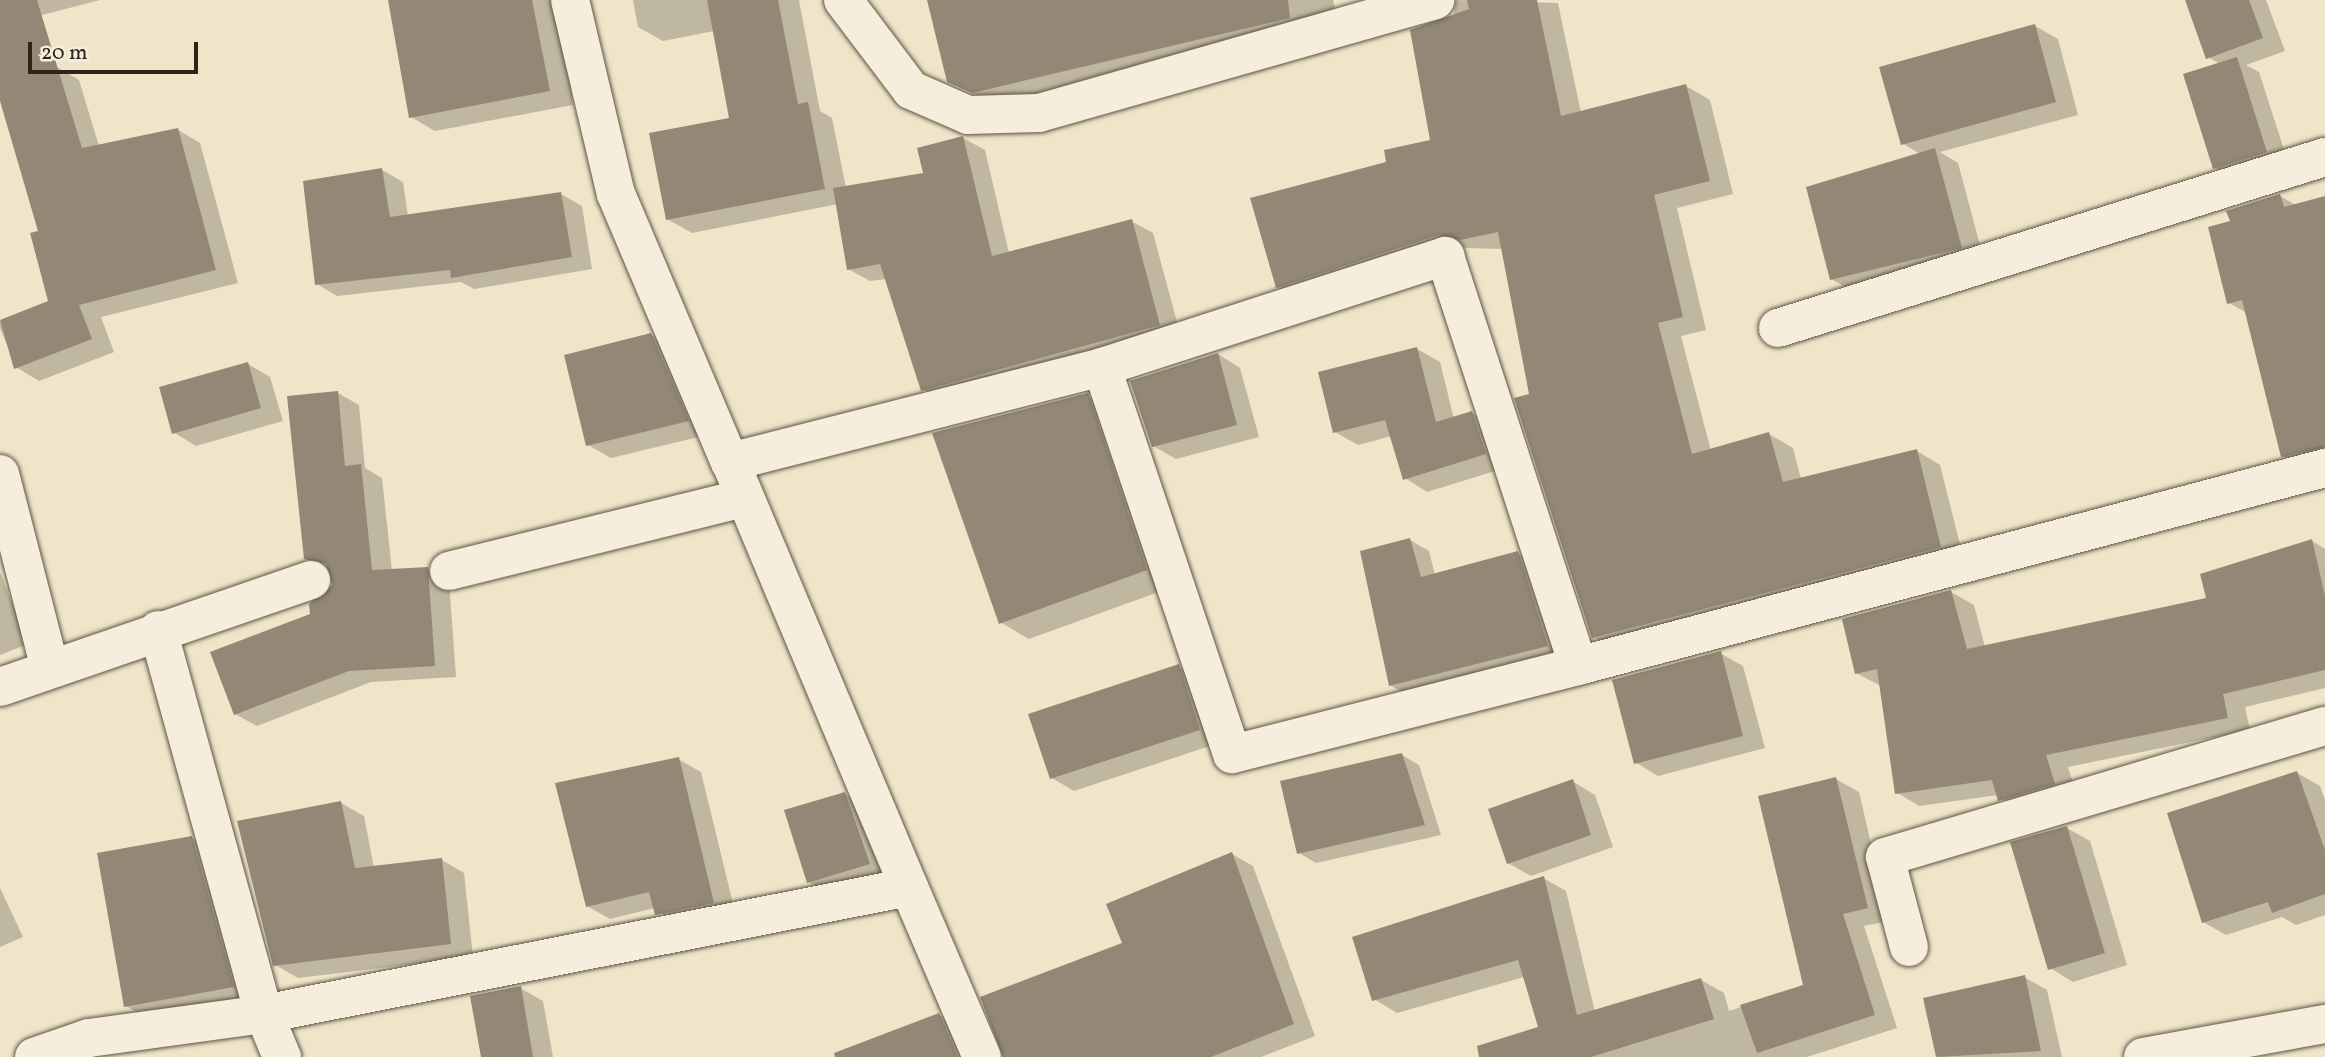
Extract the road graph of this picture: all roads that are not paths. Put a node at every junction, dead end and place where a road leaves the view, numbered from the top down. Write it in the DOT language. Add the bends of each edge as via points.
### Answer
graph roads {
  1 [pos="570,0"];
  2 [pos="843,0"];
  3 [pos="1435,0"];
  4 [pos="2325,157"];
  5 [pos="1778,328"];
  6 [pos="1102,367"];
  7 [pos="730,462"];
  8 [pos="2325,468"];
  9 [pos="0,474"];
  10 [pos="744,498"];
  11 [pos="449,571"];
  12 [pos="311,580"];
  13 [pos="158,630"];
  14 [pos="1578,666"];
  15 [pos="50,669"];
  16 [pos="0,687"];
  17 [pos="2325,726"];
  18 [pos="909,887"];
  19 [pos="1909,947"];
  20 [pos="264,1014"];
  21 [pos="2325,1024"];
  22 [pos="34,1057"];
  23 [pos="282,1057"];
  24 [pos="982,1057"];
  25 [pos="2143,1057"];
  1 -- 7 [label="street" via="616,194"];
  2 -- 3 [label="street" via="911,90 968,115 1039,113"];
  4 -- 5 [label="street"];
  6 -- 7 [label="street"];
  6 -- 14 [label="street" via="1233,754"];
  6 -- 14 [label="street" via="1445,256"];
  7 -- 10 [label="street"];
  8 -- 14 [label="street"];
  9 -- 15 [label="street"];
  10 -- 11 [label="street"];
  10 -- 18 [label="street"];
  12 -- 13 [label="street"];
  13 -- 15 [label="street"];
  13 -- 20 [label="street"];
  15 -- 16 [label="street"];
  17 -- 19 [label="street" via="1885,857"];
  18 -- 20 [label="street"];
  18 -- 24 [label="street"];
  20 -- 22 [label="street" via="89,1038"];
  20 -- 23 [label="street"];
  21 -- 25 [label="street"];
}
